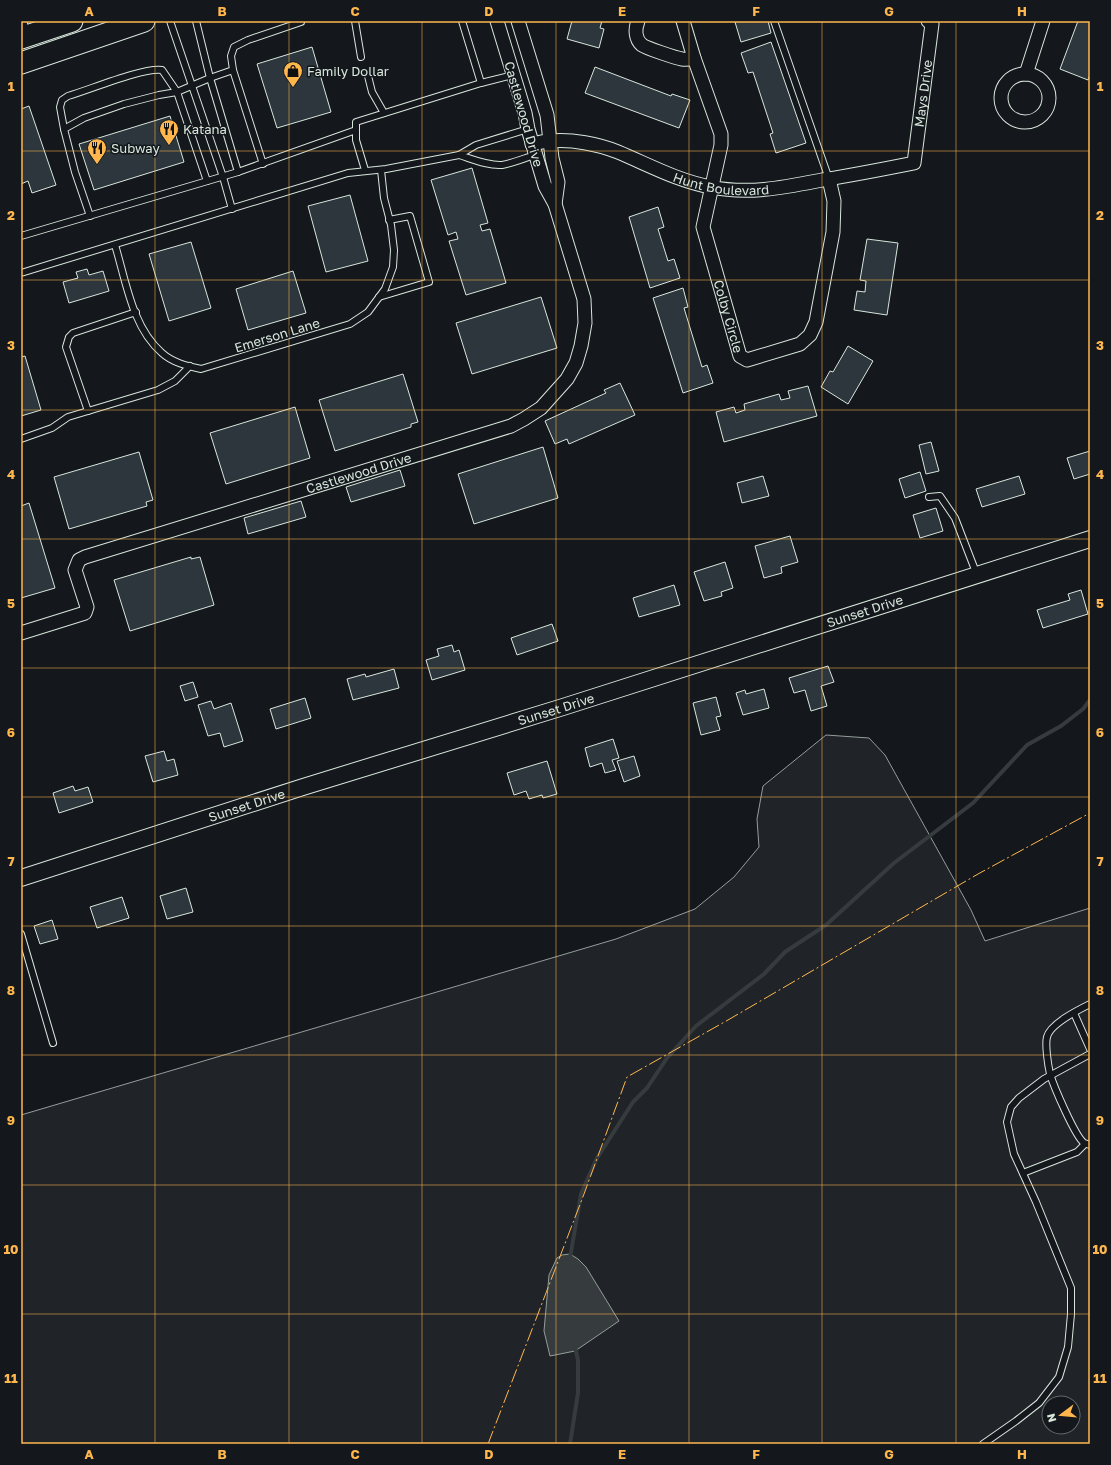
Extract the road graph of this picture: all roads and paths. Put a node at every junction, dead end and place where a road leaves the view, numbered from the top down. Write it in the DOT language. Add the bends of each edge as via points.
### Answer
graph roads {
  1 [pos="72,21"];
  2 [pos="144,21"];
  3 [pos="170,21"];
  4 [pos="196,21"];
  5 [pos="355,21"];
  6 [pos="462,21"];
  7 [pos="497,21"];
  8 [pos="518,21"];
  9 [pos="638,21"];
  10 [pos="683,21"];
  11 [pos="774,21"];
  12 [pos="1043,21"];
  13 [pos="301,22"];
  14 [pos="930,23"];
  15 [pos="24,32"];
  16 [pos="361,57"];
  17 [pos="694,58"];
  18 [pos="21,63"];
  19 [pos="233,70"];
  20 [pos="1026,74"];
  21 [pos="513,75"];
  22 [pos="368,76"];
  23 [pos="210,78"];
  24 [pos="481,83"];
  25 [pos="192,86"];
  26 [pos="177,92"];
  27 [pos="384,113"];
  28 [pos="64,129"];
  29 [pos="528,129"];
  30 [pos="356,130"];
  31 [pos="550,141"];
  32 [pos="534,149"];
  33 [pos="459,155"];
  34 [pos="914,163"];
  35 [pos="263,164"];
  36 [pos="365,170"];
  37 [pos="381,170"];
  38 [pos="238,172"];
  39 [pos="222,177"];
  40 [pos="830,179"];
  41 [pos="207,181"];
  42 [pos="711,187"];
  43 [pos="555,204"];
  44 [pos="232,209"];
  45 [pos="90,216"];
  46 [pos="389,220"];
  47 [pos="21,236"];
  48 [pos="114,245"];
  49 [pos="21,273"];
  50 [pos="379,297"];
  51 [pos="136,312"];
  52 [pos="190,366"];
  53 [pos="88,411"];
  54 [pos="21,438"];
  55 [pos="929,497"];
  56 [pos="1090,539"];
  57 [pos="977,575"];
  58 [pos="21,633"];
  59 [pos="21,878"];
  60 [pos="21,934"];
  61 [pos="1090,1004"];
  62 [pos="1074,1013"];
  63 [pos="53,1043"];
  64 [pos="1090,1049"];
  65 [pos="1090,1054"];
  66 [pos="1050,1075"];
  67 [pos="1088,1144"];
  68 [pos="1023,1173"];
  69 [pos="983,1444"];
  1 -- 15 [label="highway"];
  2 -- 18 [label="highway"];
  3 -- 25 [label="lane"];
  4 -- 23 [label="lane"];
  5 -- 16 [label="lane"];
  6 -- 24 [label="lane"];
  7 -- 21 [label="street, Castlewood Drive"];
  8 -- 31 [label="street, Castlewood Drive" via="547,115"];
  9 -- 17 [label="street" via="635,28 642,45 680,59"];
  10 -- 17 [label="street, Colby Circle"];
  11 -- 40 [label="lane"];
  12 -- 20 [label="street"];
  13 -- 19 [label="lane" via="248,40 234,48 231,56"];
  14 -- 34 [label="street, Mays Drive"];
  17 -- 42 [label="street, Colby Circle" via="722,134"];
  19 -- 23 [label="lane"];
  19 -- 35 [label="lane"];
  21 -- 24 [label="lane"];
  21 -- 29 [label="street, Castlewood Drive"];
  22 -- 27 [label="lane" via="372,92"];
  23 -- 25 [label="lane"];
  23 -- 38 [label="lane"];
  24 -- 27 [label="lane"];
  25 -- 26 [label="lane"];
  25 -- 39 [label="lane"];
  26 -- 28 [label="lane" via="124,104 84,118"];
  26 -- 28 [label="lane" via="162,70 155,69 68,96 62,100 60,107"];
  26 -- 41 [label="lane"];
  27 -- 30 [label="lane" via="356,122"];
  28 -- 45 [label="lane"];
  29 -- 32 [label="street, Castlewood Drive"];
  29 -- 33 [label="lane" via="476,145"];
  30 -- 35 [label="lane"];
  30 -- 36 [label="lane" via="356,140"];
  31 -- 32 [label="street, Hunt Boulevard"];
  31 -- 42 [label="street, Hunt Boulevard" via="597,146 681,179"];
  31 -- 43 [label="street, Castlewood Drive" via="558,182"];
  32 -- 33 [label="lane" via="502,165"];
  32 -- 43 [label="street, Castlewood Drive" via="545,186"];
  33 -- 37 [label="lane"];
  34 -- 40 [label="street, Hunt Boulevard"];
  35 -- 38 [label="lane"];
  36 -- 37 [label="lane"];
  36 -- 44 [label="lane"];
  37 -- 46 [label="lane, Emerson Lane"];
  38 -- 39 [label="lane"];
  39 -- 41 [label="lane"];
  39 -- 44 [label="lane"];
  40 -- 42 [label="street, Hunt Boulevard" via="741,191"];
  40 -- 42 [label="street, Colby Circle" via="834,201 833,232 816,322 810,335 800,344 747,360 740,356 703,227"];
  41 -- 45 [label="lane"];
  43 -- 58 [label="street, Castlewood Drive" via="584,299 585,323 576,363 567,379 541,408 524,419 492,432 85,557 79,560 76,570 87,607 85,613"];
  44 -- 48 [label="lane"];
  45 -- 47 [label="lane"];
  46 -- 50 [label="lane, Emerson Lane" via="394,250 393,267 385,289"];
  46 -- 50 [label="lane" via="410,216 428,282"];
  48 -- 49 [label="lane"];
  48 -- 51 [label="lane, Emerson Lane"];
  50 -- 52 [label="lane, Emerson Lane" via="368,312 350,324 202,369"];
  51 -- 52 [label="lane, Emerson Lane" via="147,336 163,354 180,364"];
  51 -- 53 [label="lane" via="73,333 69,337 66,347"];
  52 -- 53 [label="lane" via="175,381 158,390"];
  53 -- 54 [label="lane" via="68,417 52,428"];
  55 -- 57 [label="lane" via="940,496 955,518"];
  56 -- 57 [label="street, Sunset Drive"];
  57 -- 59 [label="street, Sunset Drive"];
  60 -- 63 [label="lane"];
  61 -- 62 [label="lane"];
  62 -- 64 [label="lane"];
  62 -- 66 [label="lane" via="1050,1030 1046,1038"];
  65 -- 66 [label="lane"];
  66 -- 67 [label="lane" via="1074,1128 1079,1137"];
  66 -- 68 [label="lane" via="1019,1098 1012,1107 1007,1122 1014,1154"];
  67 -- 68 [label="lane" via="1077,1152"];
  68 -- 69 [label="lane" via="1071,1288 1068,1347 1059,1377 1039,1403"];
}
